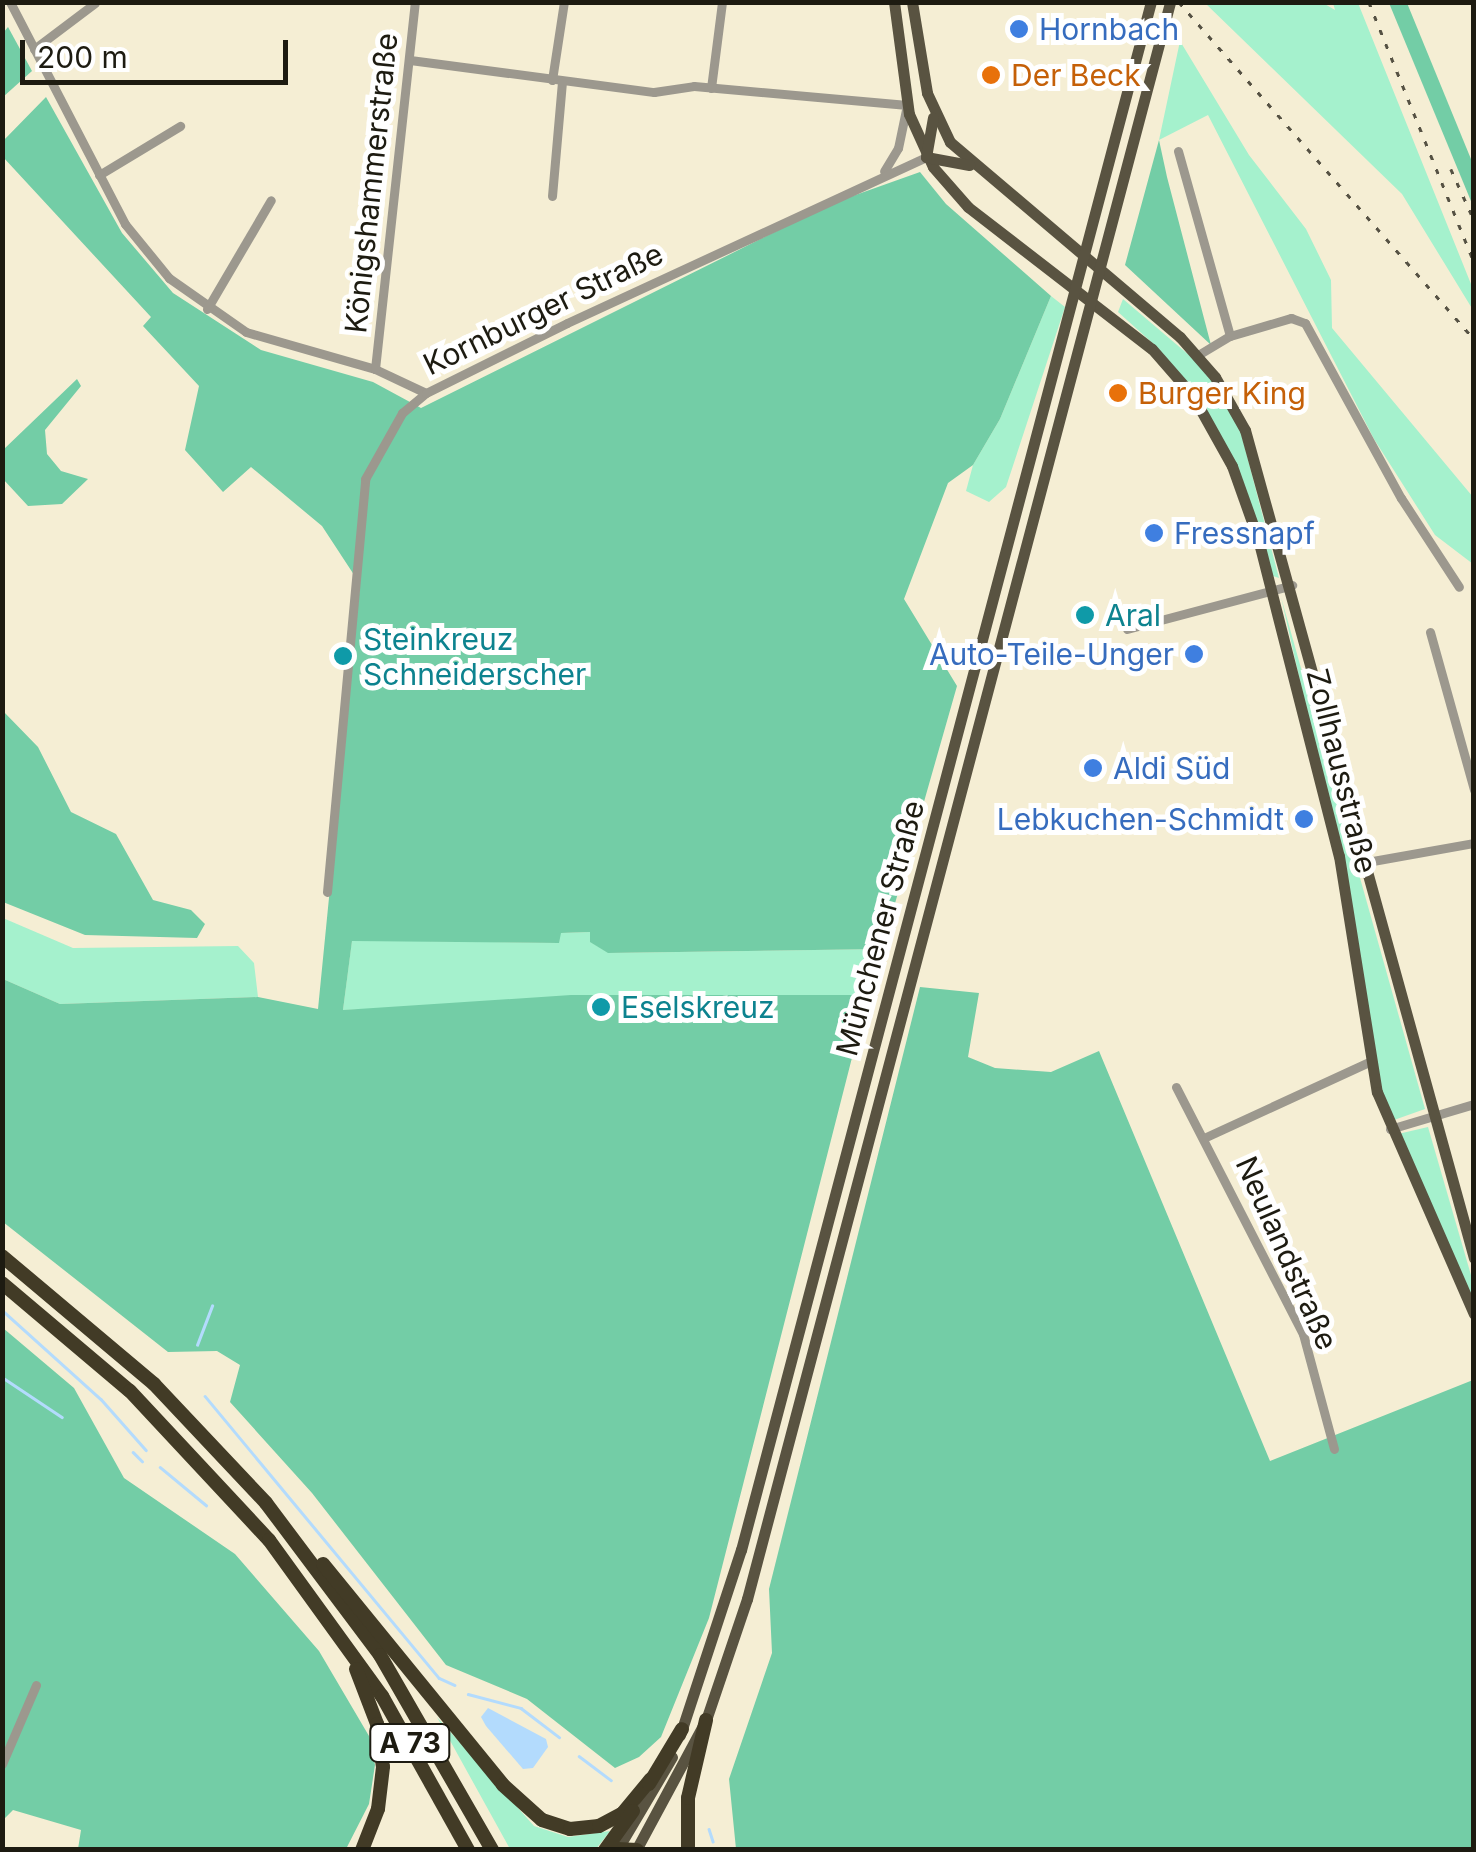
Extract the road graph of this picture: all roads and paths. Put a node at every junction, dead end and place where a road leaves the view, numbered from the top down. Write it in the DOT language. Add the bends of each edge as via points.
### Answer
graph roads {
  1 [pos="10,2"];
  2 [pos="415,2"];
  3 [pos="564,2"];
  4 [pos="722,2"];
  5 [pos="894,2"];
  6 [pos="912,2"];
  7 [pos="1152,2"];
  8 [pos="1170,2"];
  9 [pos="95,4"];
  10 [pos="899,36"];
  11 [pos="918,44"];
  12 [pos="34,49"];
  13 [pos="410,60"];
  14 [pos="557,81"];
  15 [pos="711,88"];
  16 [pos="907,105"];
  17 [pos="933,112"];
  18 [pos="180,126"];
  19 [pos="1178,151"];
  20 [pos="926,157"];
  21 [pos="974,166"];
  22 [pos="882,174"];
  23 [pos="99,175"];
  24 [pos="552,196"];
  25 [pos="271,200"];
  26 [pos="1085,254"];
  27 [pos="1104,270"];
  28 [pos="1076,288"];
  29 [pos="1095,301"];
  30 [pos="207,309"];
  31 [pos="1230,336"];
  32 [pos="1198,356"];
  33 [pos="375,369"];
  34 [pos="426,393"];
  35 [pos="1292,585"];
  36 [pos="1459,587"];
  37 [pos="1271,591"];
  38 [pos="1127,629"];
  39 [pos="1430,632"];
  40 [pos="1474,790"];
  41 [pos="1474,843"];
  42 [pos="1367,862"];
  43 [pos="326,892"];
  44 [pos="1369,1062"];
  45 [pos="1176,1087"];
  46 [pos="1474,1104"];
  47 [pos="1432,1116"];
  48 [pos="1390,1128"];
  49 [pos="1206,1137"];
  50 [pos="2,1256"];
  51 [pos="1474,1258"];
  52 [pos="2,1282"];
  53 [pos="1474,1314"];
  54 [pos="1334,1448"];
  55 [pos="288,1530"];
  56 [pos="344,1640"];
  57 [pos="36,1685"];
  58 [pos="706,1720"];
  59 [pos="682,1730"];
  60 [pos="2,1764"];
  61 [pos="637,1806"];
  62 [pos="687,1843"];
  63 [pos="637,1849"];
  64 [pos="362,1850"];
  65 [pos="468,1850"];
  66 [pos="492,1850"];
  67 [pos="605,1850"];
  68 [pos="617,1850"];
  1 -- 12 [label="street"];
  2 -- 13 [label="street, Königshammerstraße"];
  3 -- 14 [label="street"];
  4 -- 15 [label="street"];
  5 -- 10 [label="main road"];
  6 -- 11 [label="main road"];
  7 -- 26 [label="main road, Münchener Straße"];
  8 -- 27 [label="main road, Münchener Straße"];
  9 -- 12 [label="street"];
  10 -- 11 [label="main road" via="908,50"];
  10 -- 16 [label="main road"];
  11 -- 17 [label="main road"];
  12 -- 23 [label="street"];
  13 -- 14 [label="street"];
  13 -- 33 [label="street, Königshammerstraße"];
  14 -- 15 [label="street" via="654,92"];
  14 -- 24 [label="street"];
  15 -- 16 [label="street"];
  16 -- 20 [label="main road"];
  16 -- 22 [label="street" via="897,151"];
  17 -- 20 [label="main road"];
  17 -- 21 [label="main road"];
  18 -- 23 [label="street"];
  19 -- 31 [label="street"];
  20 -- 21 [label="main road"];
  20 -- 22 [label="street, Kornburger Straße"];
  20 -- 28 [label="main road, Zollhausstraße" via="968,206"];
  21 -- 26 [label="main road, Zollhausstraße"];
  22 -- 34 [label="street, Kornburger Straße"];
  23 -- 30 [label="street" via="150,259"];
  25 -- 30 [label="street"];
  26 -- 27 [label="main road, Zollhausstraße"];
  26 -- 28 [label="main road, Münchener Straße"];
  27 -- 29 [label="main road, Münchener Straße"];
  27 -- 32 [label="main road, Zollhausstraße"];
  28 -- 29 [label="main road, Zollhausstraße"];
  28 -- 59 [label="main road, Münchener Straße" via="741,1550"];
  29 -- 37 [label="main road, Zollhausstraße" via="1152,349 1211,424 1242,490"];
  29 -- 58 [label="main road, Münchener Straße" via="746,1599"];
  30 -- 33 [label="street" via="276,344"];
  31 -- 32 [label="street"];
  31 -- 36 [label="street" via="1291,318 1305,323 1360,428"];
  32 -- 35 [label="main road, Zollhausstraße" via="1252,448"];
  33 -- 34 [label="street"];
  34 -- 43 [label="street, Kornburger Straße" via="387,432 364,479"];
  35 -- 37 [label="street"];
  35 -- 42 [label="main road, Zollhausstraße"];
  37 -- 38 [label="street"];
  37 -- 44 [label="main road, Zollhausstraße" via="1340,861"];
  39 -- 40 [label="street"];
  41 -- 42 [label="street"];
  42 -- 47 [label="main road, Zollhausstraße"];
  44 -- 48 [label="main road, Zollhausstraße"];
  44 -- 49 [label="street, Neulandstraße"];
  45 -- 49 [label="street, Neulandstraße"];
  46 -- 47 [label="street"];
  47 -- 48 [label="street"];
  47 -- 51 [label="main road, Zollhausstraße"];
  48 -- 53 [label="main road, Zollhausstraße"];
  49 -- 54 [label="street, Neulandstraße" via="1302,1334"];
  50 -- 55 [label="highway, A 73" via="180,1410"];
  52 -- 56 [label="highway, A 73" via="168,1429 258,1527"];
  55 -- 61 [label="highway" via="342,1582 529,1811 552,1825 580,1830"];
  55 -- 66 [label="highway, A 73" via="396,1679"];
  56 -- 64 [label="highway" via="375,1715 382,1754 378,1809"];
  56 -- 65 [label="highway, A 73"];
  57 -- 60 [label="street"];
  58 -- 62 [label="highway" via="688,1798"];
  58 -- 63 [label="main road, Münchener Straße"];
  59 -- 61 [label="highway"];
  61 -- 67 [label="highway"];
  61 -- 68 [label="main road"];
  63 -- 68 [label="highway"];
}
